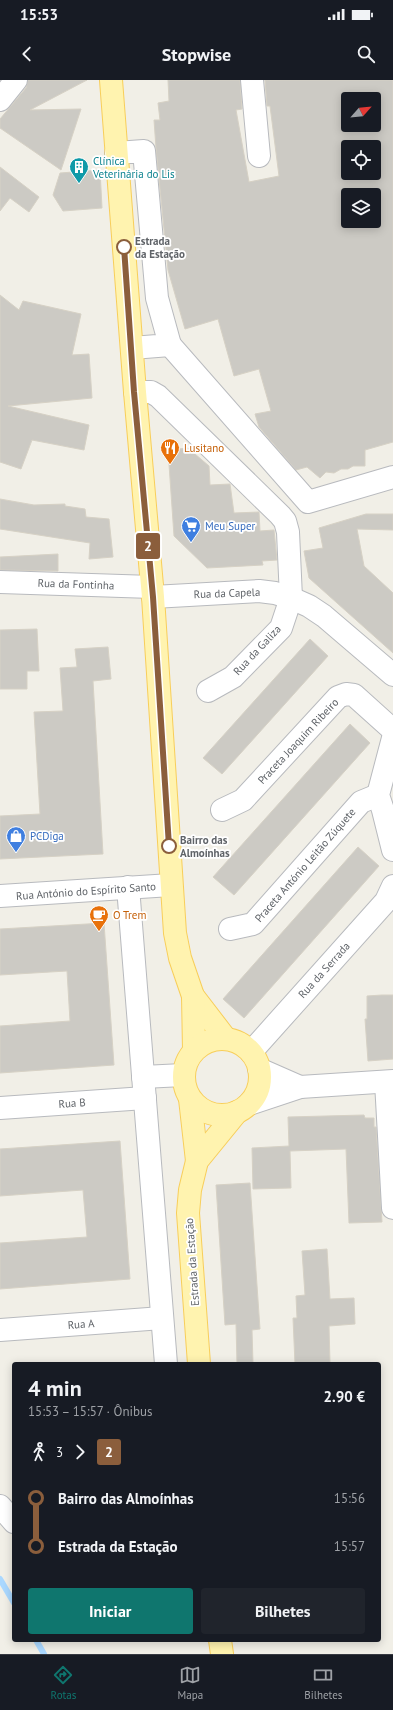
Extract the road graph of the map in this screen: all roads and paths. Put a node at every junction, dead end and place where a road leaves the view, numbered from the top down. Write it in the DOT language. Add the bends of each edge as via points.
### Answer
graph roads {
  1 [pos="111,80"];
  2 [pos="252,80"];
  3 [pos="116,153"];
  4 [pos="259,156"];
  5 [pos="170,345"];
  6 [pos="132,348"];
  7 [pos="134,392"];
  8 [pos="393,477"];
  9 [pos="0,582"];
  10 [pos="152,592"];
  11 [pos="291,598"];
  12 [pos="393,675"];
  13 [pos="208,691"];
  14 [pos="393,730"];
  15 [pos="393,738"];
  16 [pos="380,803"];
  17 [pos="222,810"];
  18 [pos="393,850"];
  19 [pos="172,885"];
  20 [pos="393,886"];
  21 [pos="128,887"];
  22 [pos="0,896"];
  23 [pos="230,929"];
  24 [pos="193,996"];
  25 [pos="226,1039"];
  26 [pos="194,1050"];
  27 [pos="255,1061"];
  28 [pos="184,1075"];
  29 [pos="390,1082"];
  30 [pos="300,1087"];
  31 [pos="144,1088"];
  32 [pos="190,1099"];
  33 [pos="0,1108"];
  34 [pos="243,1108"];
  35 [pos="197,1161"];
  36 [pos="393,1208"];
  37 [pos="162,1318"];
  38 [pos="0,1330"];
  39 [pos="166,1362"];
  40 [pos="199,1362"];
  41 [pos="0,1506"];
  42 [pos="12,1520"];
  43 [pos="220,1642"];
  44 [pos="222,1654"];
  1 -- 3 [label="main road, Estrada da Estação"];
  2 -- 4 [label="street"];
  3 -- 5 [label="street" via="144,152 157,298"];
  3 -- 6 [label="main road, Estrada da Estação"];
  5 -- 6 [label="street"];
  5 -- 8 [label="street" via="308,502"];
  6 -- 7 [label="main road, Estrada da Estação"];
  7 -- 10 [label="main road, Estrada da Estação"];
  7 -- 11 [label="street" via="151,392 158,396 280,514 288,532"];
  9 -- 10 [label="street, Rua da Fontinha"];
  10 -- 11 [label="street, Rua da Capela" via="259,591"];
  10 -- 19 [label="main road, Estrada da Estação"];
  11 -- 12 [label="street, Rua da Capela" via="324,616"];
  11 -- 13 [label="street, Rua da Galiza" via="281,628 233,676"];
  14 -- 17 [label="street, Praceta Joaquim Ribeiro" via="354,695 338,697 243,800"];
  15 -- 16 [label="street"];
  16 -- 18 [label="street"];
  16 -- 23 [label="street, Praceta António Leitão Zúquete" via="361,802 253,924"];
  19 -- 21 [label="street, Rua António do Espírito Santo"];
  19 -- 24 [label="main road, Estrada da Estação" via="175,933 180,958"];
  20 -- 27 [label="street, Rua da Serrada" via="386,902"];
  21 -- 22 [label="street, Rua António do Espírito Santo"];
  21 -- 31 [label="street"];
  24 -- 25 [label="main road, Estrada da Estação"];
  24 -- 26 [label="main road, Estrada da Estação"];
  25 -- 26 [label="main road" via="204,1043"];
  25 -- 27 [label="main road, Estrada da Estação" via="238,1043"];
  26 -- 28 [label="main road, Estrada da Estação" via="188,1058"];
  27 -- 30 [label="street"];
  27 -- 34 [label="main road, Estrada da Estação" via="258,1087 255,1096"];
  28 -- 31 [label="street, Rua B"];
  28 -- 32 [label="main road, Estrada da Estação"];
  29 -- 30 [label="street"];
  29 -- 36 [label="street"];
  30 -- 34 [label="street"];
  31 -- 33 [label="street, Rua B"];
  31 -- 37 [label="street"];
  32 -- 34 [label="main road" via="211,1114 224,1115"];
  32 -- 35 [label="main road, Estrada da Estação"];
  34 -- 35 [label="main road, Estrada da Estação"];
  35 -- 40 [label="main road, Estrada da Estação" via="188,1213"];
  37 -- 38 [label="street, Rua A"];
  37 -- 39 [label="street"];
  41 -- 42 [label="street"];
  43 -- 44 [label="main road"];
}
